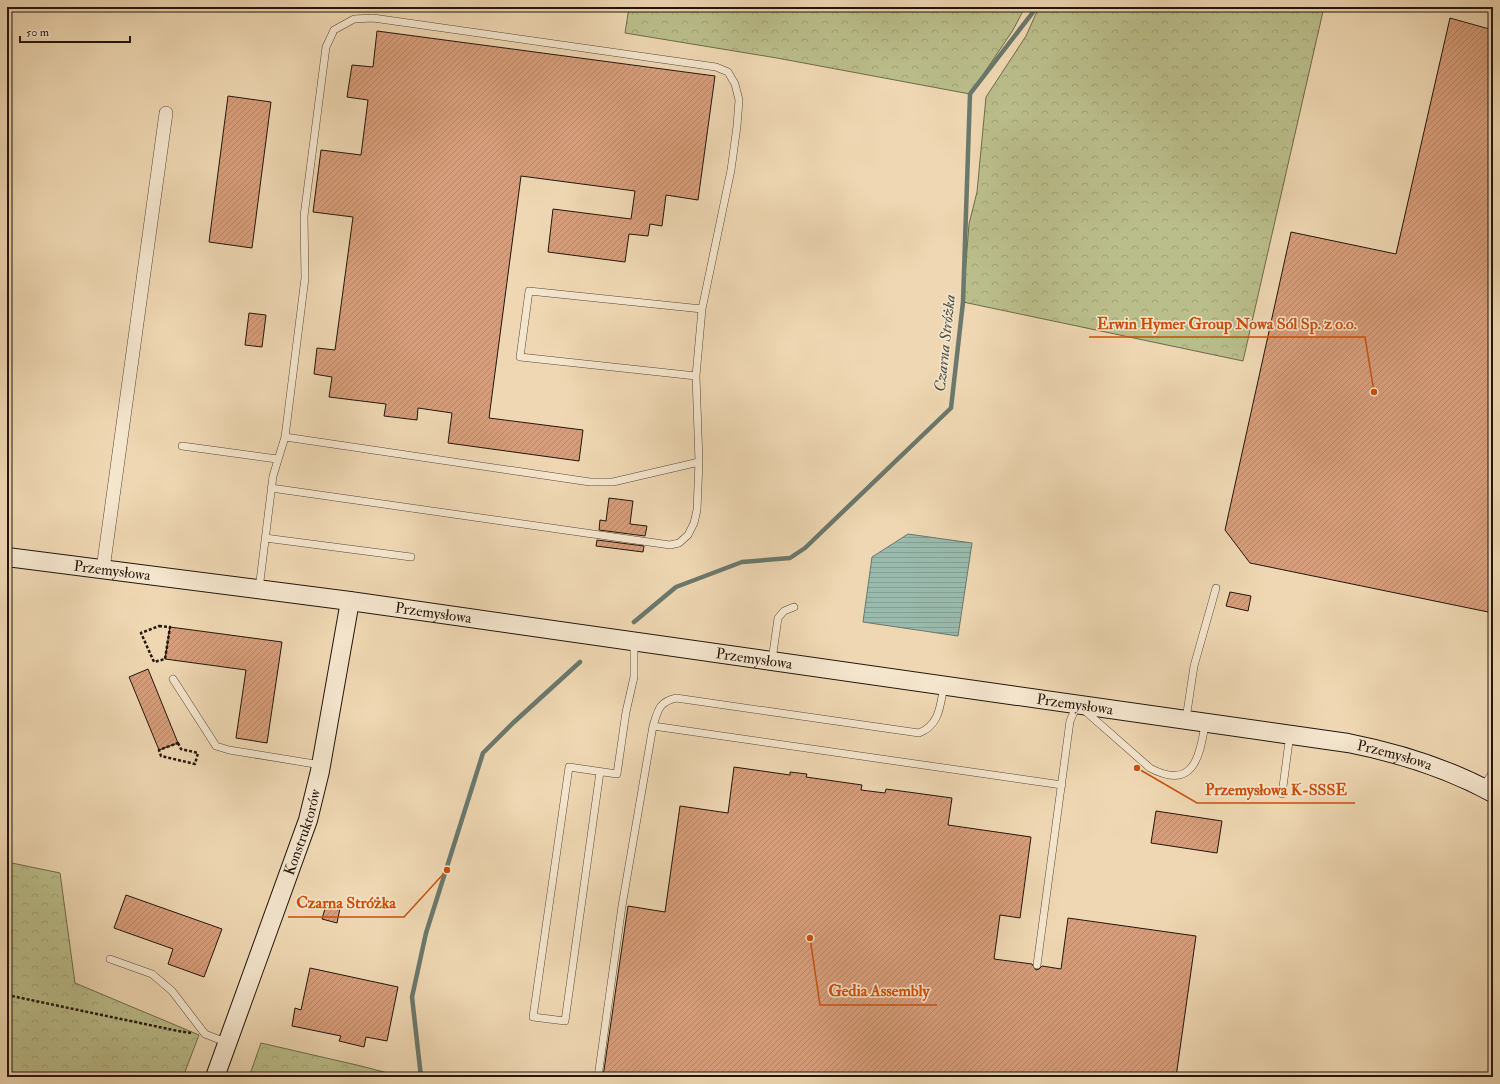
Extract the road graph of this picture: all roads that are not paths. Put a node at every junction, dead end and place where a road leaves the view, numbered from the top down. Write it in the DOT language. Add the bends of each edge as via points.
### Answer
graph roads {
  1 [pos="166,113"];
  2 [pos="702,309"];
  3 [pos="696,376"];
  4 [pos="285,437"];
  5 [pos="182,446"];
  6 [pos="277,459"];
  7 [pos="699,462"];
  8 [pos="271,488"];
  9 [pos="265,538"];
  10 [pos="7,557"];
  11 [pos="411,557"];
  12 [pos="103,569"];
  13 [pos="1216,588"];
  14 [pos="259,589"];
  15 [pos="350,601"];
  16 [pos="794,606"];
  17 [pos="634,640"];
  18 [pos="772,660"];
  19 [pos="173,679"];
  20 [pos="944,685"];
  21 [pos="1078,704"];
  22 [pos="1186,719"];
  23 [pos="1206,722"];
  24 [pos="653,726"];
  25 [pos="1290,734"];
  26 [pos="321,765"];
  27 [pos="600,772"];
  28 [pos="1493,772"];
  29 [pos="1062,785"];
  30 [pos="1488,790"];
  31 [pos="1282,794"];
  32 [pos="110,958"];
  33 [pos="1037,965"];
  34 [pos="228,1043"];
  35 [pos="215,1077"];
  36 [pos="598,1077"];
  1 -- 12 [label="street"];
  2 -- 3 [label="lane"];
  2 -- 3 [label="lane" via="529,291 520,357"];
  2 -- 4 [label="lane" via="738,126 739,100 735,84 728,72 716,67 396,21 354,19 334,30 326,47 304,216 305,278"];
  3 -- 7 [label="lane"];
  4 -- 6 [label="lane"];
  4 -- 7 [label="lane" via="590,482 613,482"];
  5 -- 6 [label="lane"];
  6 -- 8 [label="lane"];
  7 -- 8 [label="lane" via="698,510 694,523 688,535 679,543 670,545"];
  8 -- 9 [label="lane"];
  9 -- 11 [label="lane"];
  9 -- 14 [label="lane"];
  10 -- 12 [label="street, Przemysłowa"];
  12 -- 14 [label="street, Przemysłowa"];
  13 -- 22 [label="lane" via="1194,666"];
  14 -- 15 [label="street, Przemysłowa"];
  15 -- 17 [label="street, Przemysłowa"];
  15 -- 26 [label="street, Konstruktorów"];
  16 -- 18 [label="lane" via="778,618"];
  17 -- 18 [label="street, Przemysłowa"];
  17 -- 27 [label="lane" via="634,677 617,774"];
  18 -- 20 [label="street, Przemysłowa"];
  19 -- 26 [label="lane" via="216,746"];
  20 -- 21 [label="street, Przemysłowa"];
  20 -- 24 [label="lane" via="936,720 930,729 919,733 676,698 666,701 658,710"];
  21 -- 22 [label="street, Przemysłowa"];
  21 -- 23 [label="lane" via="1150,768 1164,774 1180,774 1190,770 1201,750"];
  21 -- 29 [label="lane" via="1070,721"];
  22 -- 23 [label="street, Przemysłowa"];
  23 -- 25 [label="street, Przemysłowa"];
  24 -- 29 [label="lane"];
  24 -- 36 [label="lane" via="622,906"];
  25 -- 30 [label="street, Przemysłowa" via="1386,751 1430,764"];
  25 -- 31 [label="lane"];
  26 -- 34 [label="street, Konstruktorów" via="308,820"];
  27 -- 27 [label="lane" via="569,767 534,1017 565,1021"];
  28 -- 30 [label="lane"];
  29 -- 33 [label="lane"];
  32 -- 34 [label="lane" via="152,974 172,991 205,1034"];
  34 -- 35 [label="street, Konstruktorów"];
}
